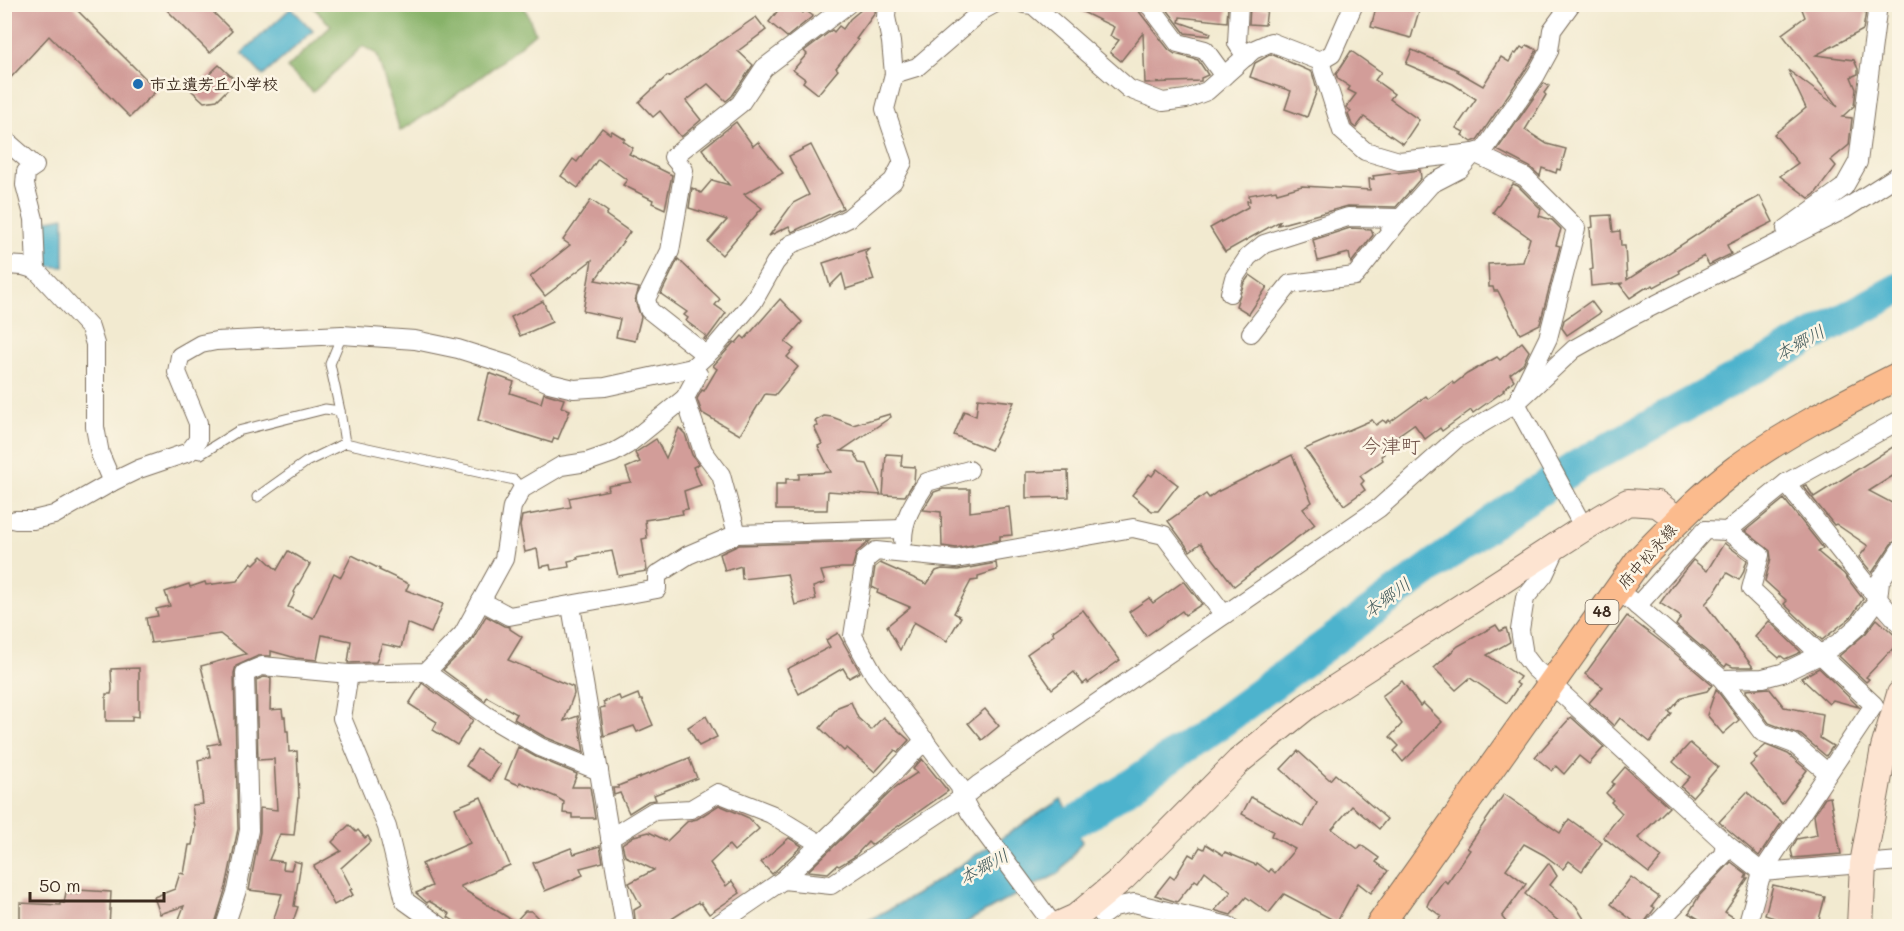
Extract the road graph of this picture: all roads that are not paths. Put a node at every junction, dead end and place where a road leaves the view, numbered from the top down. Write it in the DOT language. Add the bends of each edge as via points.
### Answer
graph roads {
  1 [pos="848,4"];
  2 [pos="887,4"];
  3 [pos="994,4"];
  4 [pos="1024,4"];
  5 [pos="1147,4"];
  6 [pos="1239,4"];
  7 [pos="1354,4"];
  8 [pos="1571,4"];
  9 [pos="1878,4"];
  10 [pos="1246,57"];
  11 [pos="1320,61"];
  12 [pos="894,74"];
  13 [pos="1224,76"];
  14 [pos="4,139"];
  15 [pos="1474,153"];
  16 [pos="1899,174"];
  17 [pos="1401,218"];
  18 [pos="1780,238"];
  19 [pos="4,265"];
  20 [pos="36,270"];
  21 [pos="1230,293"];
  22 [pos="1251,333"];
  23 [pos="342,335"];
  24 [pos="706,355"];
  25 [pos="692,368"];
  26 [pos="1899,375"];
  27 [pos="685,398"];
  28 [pos="1516,403"];
  29 [pos="340,411"];
  30 [pos="1899,420"];
  31 [pos="345,443"];
  32 [pos="189,452"];
  33 [pos="969,470"];
  34 [pos="112,482"];
  35 [pos="1786,483"];
  36 [pos="522,489"];
  37 [pos="257,497"];
  38 [pos="15,520"];
  39 [pos="1580,520"];
  40 [pos="1679,520"];
  41 [pos="903,529"];
  42 [pos="1727,531"];
  43 [pos="737,534"];
  44 [pos="1559,544"];
  45 [pos="1899,550"];
  46 [pos="903,554"];
  47 [pos="1628,598"];
  48 [pos="1878,599"];
  49 [pos="481,601"];
  50 [pos="571,606"];
  51 [pos="1224,615"];
  52 [pos="1899,624"];
  53 [pos="1820,655"];
  54 [pos="426,672"];
  55 [pos="349,674"];
  56 [pos="1722,679"];
  57 [pos="1551,683"];
  58 [pos="1899,694"];
  59 [pos="925,740"];
  60 [pos="599,771"];
  61 [pos="1828,773"];
  62 [pos="962,798"];
  63 [pos="610,838"];
  64 [pos="1725,843"];
  65 [pos="820,844"];
  66 [pos="1899,861"];
  67 [pos="1863,864"];
  68 [pos="1762,872"];
  69 [pos="783,880"];
  70 [pos="1095,902"];
  71 [pos="225,927"];
  72 [pos="440,927"];
  73 [pos="626,927"];
  74 [pos="716,927"];
  75 [pos="1055,927"];
  76 [pos="1229,927"];
  77 [pos="1379,927"];
  78 [pos="1655,927"];
  79 [pos="1747,927"];
  80 [pos="1860,927"];
  1 -- 24 [label="street" via="764,68 740,104 673,157 684,170 670,251 646,299 649,310"];
  2 -- 12 [label="street"];
  3 -- 12 [label="street" via="917,68"];
  4 -- 13 [label="street" via="1033,5 1129,89 1163,102 1207,91"];
  5 -- 13 [label="street" via="1178,43 1205,50"];
  6 -- 10 [label="street" via="1237,43"];
  7 -- 11 [label="street" via="1332,54"];
  8 -- 15 [label="street" via="1552,30 1549,51 1536,75 1484,150"];
  9 -- 18 [label="street" via="1858,162 1844,187"];
  10 -- 11 [label="street" via="1271,42"];
  10 -- 13 [label="street"];
  11 -- 15 [label="street" via="1342,131 1365,151 1399,161"];
  12 -- 24 [label="street" via="885,109 903,162 893,181 849,218 790,244 753,302"];
  14 -- 20 [label="street" via="35,166 26,172 25,184 34,219"];
  15 -- 17 [label="street" via="1460,169 1431,184"];
  15 -- 28 [label="street" via="1525,177 1575,228 1548,338"];
  16 -- 18 [label="street" via="1845,209"];
  17 -- 21 [label="street" via="1348,217 1264,244 1248,257 1234,278"];
  17 -- 22 [label="street" via="1355,276 1290,284"];
  18 -- 28 [label="street" via="1575,349"];
  19 -- 20 [label="street"];
  20 -- 34 [label="street" via="90,328 95,344 96,427 100,454"];
  23 -- 25 [label="street" via="415,340 458,349 574,389 605,387"];
  23 -- 29 [label="lane" via="330,364"];
  23 -- 32 [label="street" via="216,341 180,356 177,372 198,423 198,440"];
  24 -- 25 [label="street"];
  25 -- 27 [label="street" via="698,374"];
  26 -- 40 [label="main road, 府中松永線 / 48" via="1818,417 1735,470"];
  27 -- 36 [label="street" via="614,453 561,466"];
  27 -- 43 [label="street" via="703,451 721,475"];
  28 -- 39 [label="street"];
  28 -- 51 [label="street" via="1456,439 1379,508"];
  29 -- 31 [label="lane"];
  29 -- 32 [label="lane" via="325,409 238,430 201,454"];
  30 -- 35 [label="street"];
  31 -- 36 [label="lane" via="514,480"];
  31 -- 37 [label="lane" via="306,462"];
  32 -- 34 [label="street"];
  33 -- 41 [label="street" via="927,482"];
  34 -- 38 [label="street" via="54,515"];
  35 -- 42 [label="street"];
  35 -- 48 [label="street"];
  36 -- 49 [label="street" via="512,507 504,558"];
  39 -- 40 [label="street" via="1628,502 1657,504"];
  39 -- 44 [label="street"];
  40 -- 47 [label="main road, 府中松永線 / 48" via="1639,560"];
  41 -- 43 [label="street"];
  41 -- 46 [label="street"];
  42 -- 47 [label="street" via="1705,530"];
  42 -- 53 [label="street" via="1760,555 1751,589"];
  43 -- 50 [label="street" via="688,555 657,575 657,589"];
  44 -- 57 [label="street" via="1544,575 1525,597 1520,630 1524,655"];
  44 -- 70 [label="street" via="1306,707 1239,761"];
  45 -- 48 [label="street" via="1880,581"];
  46 -- 51 [label="street" via="956,559 1133,528 1164,535"];
  46 -- 59 [label="street" via="876,551 865,560 853,636 874,674"];
  47 -- 56 [label="street"];
  47 -- 57 [label="main road, 府中松永線 / 48"];
  48 -- 52 [label="street"];
  48 -- 53 [label="street" via="1859,625"];
  49 -- 50 [label="street" via="509,616"];
  49 -- 54 [label="street" via="463,634"];
  50 -- 60 [label="street"];
  51 -- 62 [label="street"];
  53 -- 56 [label="street" via="1763,678"];
  53 -- 61 [label="street" via="1874,705"];
  54 -- 55 [label="street"];
  54 -- 60 [label="street" via="487,716 540,747"];
  55 -- 71 [label="street" via="262,666 245,673 249,830"];
  55 -- 72 [label="street" via="342,718 387,826 405,901"];
  56 -- 61 [label="street" via="1762,732 1794,744"];
  57 -- 64 [label="street"];
  57 -- 77 [label="main road, 府中松永線 / 48"];
  58 -- 67 [label="street" via="1884,748"];
  59 -- 62 [label="street" via="960,787"];
  59 -- 65 [label="street"];
  60 -- 63 [label="street"];
  61 -- 68 [label="street"];
  62 -- 69 [label="street" via="831,885"];
  62 -- 75 [label="street"];
  63 -- 65 [label="street" via="654,811 691,809 718,793 771,814"];
  63 -- 73 [label="street"];
  64 -- 68 [label="street"];
  64 -- 78 [label="street" via="1723,855"];
  65 -- 69 [label="street"];
  66 -- 67 [label="street"];
  67 -- 68 [label="street"];
  67 -- 80 [label="street"];
  68 -- 79 [label="street"];
  69 -- 74 [label="street"];
  70 -- 75 [label="street"];
  70 -- 76 [label="street" via="1103,915 1114,907 1134,903"];
}
